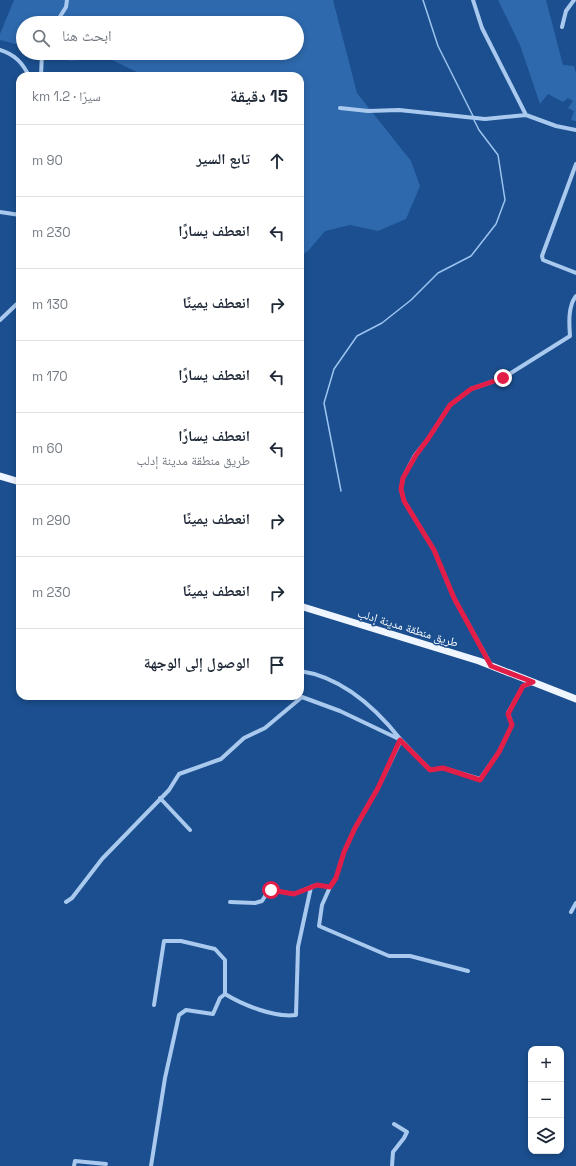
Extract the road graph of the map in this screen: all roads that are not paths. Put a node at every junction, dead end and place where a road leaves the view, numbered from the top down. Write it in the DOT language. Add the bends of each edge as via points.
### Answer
graph roads {
  1 [pos="67,0"];
  2 [pos="472,0"];
  3 [pos="574,0"];
  4 [pos="60,16"];
  5 [pos="562,27"];
  6 [pos="0,50"];
  7 [pos="16,58"];
  8 [pos="19,60"];
  9 [pos="42,60"];
  10 [pos="27,72"];
  11 [pos="41,72"];
  12 [pos="340,108"];
  13 [pos="526,115"];
  14 [pos="576,130"];
  15 [pos="576,164"];
  16 [pos="0,212"];
  17 [pos="16,214"];
  18 [pos="576,273"];
  19 [pos="576,296"];
  20 [pos="16,305"];
  21 [pos="0,320"];
  22 [pos="0,476"];
  23 [pos="16,481"];
  24 [pos="304,607"];
  25 [pos="491,666"];
  26 [pos="304,672"];
  27 [pos="533,682"];
  28 [pos="304,698"];
  29 [pos="576,699"];
  30 [pos="298,700"];
  31 [pos="400,740"];
  32 [pos="160,798"];
  33 [pos="190,830"];
  34 [pos="310,887"];
  35 [pos="330,887"];
  36 [pos="66,902"];
  37 [pos="230,902"];
  38 [pos="576,903"];
  39 [pos="571,912"];
  40 [pos="468,971"];
  41 [pos="225,994"];
  42 [pos="154,1005"];
  43 [pos="394,1124"];
  44 [pos="106,1164"];
  45 [pos="74,1166"];
  46 [pos="151,1166"];
  47 [pos="392,1166"];
  1 -- 4 [label="street"];
  2 -- 13 [label="street" via="482,28"];
  3 -- 5 [label="street" via="566,11"];
  6 -- 7 [label="street"];
  8 -- 10 [label="street"];
  9 -- 11 [label="street"];
  12 -- 13 [label="street" via="368,111 399,110 485,119"];
  13 -- 14 [label="street"];
  15 -- 18 [label="street" via="542,256 543,260 550,264"];
  16 -- 17 [label="street"];
  19 -- 25 [label="street" via="569,317 570,336 503,378 471,389 450,405 403,478 401,489 404,501 434,550 454,598"];
  20 -- 21 [label="street"];
  22 -- 23 [label="main road"];
  24 -- 25 [label="main road, طريق منطقة مدينة إدلب"];
  25 -- 27 [label="main road, طريق منطقة مدينة إدلب"];
  26 -- 31 [label="street" via="335,682 363,700 386,721"];
  27 -- 29 [label="main road, طريق منطقة مدينة إدلب"];
  27 -- 31 [label="street" via="523,686 508,714 512,725 499,752 480,780 443,768 430,770"];
  28 -- 31 [label="street" via="340,711"];
  30 -- 32 [label="street" via="265,728 244,738 221,758 179,774 169,790"];
  31 -- 35 [label="street" via="378,788 355,828 336,878"];
  32 -- 33 [label="street"];
  32 -- 36 [label="street" via="102,859 72,898"];
  34 -- 35 [label="street"];
  34 -- 37 [label="street" via="294,894 271,890 262,901 256,903"];
  34 -- 41 [label="street" via="298,947 296,1015 271,1013"];
  35 -- 40 [label="street" via="322,905 319,926 389,956 410,956"];
  38 -- 39 [label="street"];
  41 -- 42 [label="street" via="225,960 215,949 181,942 164,942"];
  41 -- 46 [label="street" via="220,998 213,1014 186,1010 179,1015 165,1078"];
  43 -- 47 [label="street" via="406,1132 393,1152"];
  44 -- 45 [label="street" via="75,1161"];
}
